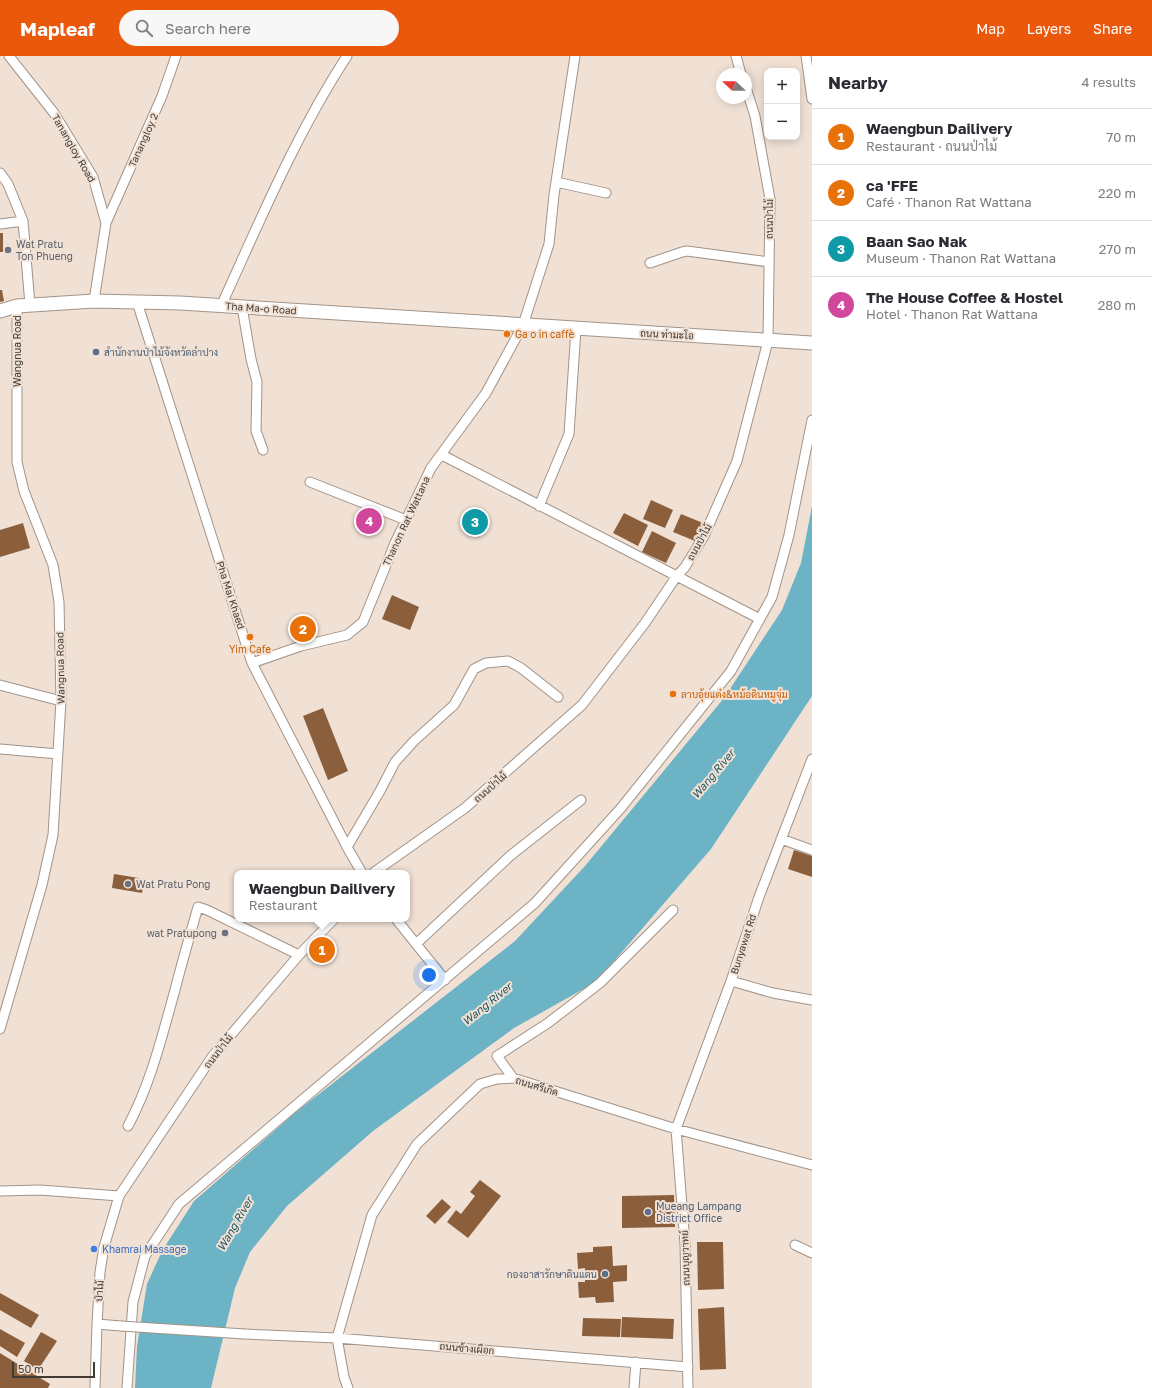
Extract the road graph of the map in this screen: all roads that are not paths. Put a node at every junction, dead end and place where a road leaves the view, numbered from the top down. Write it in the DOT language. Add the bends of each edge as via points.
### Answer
graph roads {
  1 [pos="9,56"];
  2 [pos="176,56"];
  3 [pos="347,56"];
  4 [pos="575,56"];
  5 [pos="736,56"];
  6 [pos="806,56"];
  7 [pos="740,68"];
  8 [pos="812,99"];
  9 [pos="751,104"];
  10 [pos="0,173"];
  11 [pos="556,182"];
  12 [pos="606,193"];
  13 [pos="23,221"];
  14 [pos="106,223"];
  15 [pos="0,224"];
  16 [pos="769,262"];
  17 [pos="650,263"];
  18 [pos="94,301"];
  19 [pos="137,302"];
  20 [pos="30,305"];
  21 [pos="17,306"];
  22 [pos="221,306"];
  23 [pos="242,307"];
  24 [pos="0,310"];
  25 [pos="523,325"];
  26 [pos="576,329"];
  27 [pos="768,341"];
  28 [pos="810,343"];
  29 [pos="812,420"];
  30 [pos="263,450"];
  31 [pos="442,456"];
  32 [pos="310,482"];
  33 [pos="539,506"];
  34 [pos="406,520"];
  35 [pos="676,577"];
  36 [pos="760,619"];
  37 [pos="252,662"];
  38 [pos="0,684"];
  39 [pos="558,697"];
  40 [pos="61,701"];
  41 [pos="0,749"];
  42 [pos="58,754"];
  43 [pos="812,759"];
  44 [pos="809,775"];
  45 [pos="581,800"];
  46 [pos="781,839"];
  47 [pos="347,847"];
  48 [pos="812,850"];
  49 [pos="360,870"];
  50 [pos="377,870"];
  51 [pos="673,910"];
  52 [pos="331,922"];
  53 [pos="398,922"];
  54 [pos="416,944"];
  55 [pos="298,955"];
  56 [pos="445,980"];
  57 [pos="731,981"];
  58 [pos="812,1000"];
  59 [pos="0,1029"];
  60 [pos="513,1078"];
  61 [pos="128,1126"];
  62 [pos="676,1129"];
  63 [pos="812,1165"];
  64 [pos="0,1191"];
  65 [pos="119,1196"];
  66 [pos="796,1245"];
  67 [pos="812,1253"];
  68 [pos="97,1324"];
  69 [pos="337,1338"];
  70 [pos="636,1362"];
  71 [pos="688,1366"];
  72 [pos="95,1388"];
  73 [pos="128,1388"];
  74 [pos="348,1388"];
  75 [pos="634,1388"];
  76 [pos="688,1388"];
  1 -- 14 [label="street, Tanangloy Road" via="54,113 93,177"];
  2 -- 14 [label="street, Tanangloy 2" via="162,96"];
  3 -- 22 [label="street" via="285,166"];
  4 -- 11 [label="street, Thanon Rat Wattana"];
  5 -- 7 [label="street"];
  6 -- 8 [label="street"];
  9 -- 16 [label="street, ถนนป่าไม้" via="770,199"];
  10 -- 13 [label="street" via="8,184"];
  11 -- 12 [label="street"];
  11 -- 25 [label="street, Thanon Rat Wattana" via="548,244"];
  13 -- 15 [label="street"];
  13 -- 20 [label="street"];
  14 -- 18 [label="street, Tanangloy Road"];
  16 -- 17 [label="street" via="687,251"];
  16 -- 27 [label="street, ถนนป่าไม้"];
  18 -- 19 [label="street, Tha Ma-o Road"];
  18 -- 20 [label="street, Tha Ma-o Road"];
  19 -- 22 [label="street, Tha Ma-o Road"];
  19 -- 37 [label="street, Pha Mai Khaed"];
  20 -- 21 [label="street, Tha Ma-o Road"];
  21 -- 24 [label="street, Tha Ma-o Road"];
  21 -- 40 [label="street, Wangnua Road" via="17,462 24,491 53,565 59,602"];
  22 -- 23 [label="street, Tha Ma-o Road"];
  23 -- 25 [label="street, Tha Ma-o Road"];
  23 -- 30 [label="street" via="257,382 256,431"];
  25 -- 26 [label="street, ถนน ท่ามะโอ"];
  25 -- 31 [label="street, Thanon Rat Wattana" via="486,393"];
  26 -- 27 [label="street, ถนน ท่ามะโอ"];
  26 -- 33 [label="street" via="569,434"];
  27 -- 28 [label="street, ถนน ท่ามะโอ"];
  27 -- 35 [label="street, ถนนป่าไม้" via="737,461 704,536"];
  29 -- 36 [label="street" via="789,535 772,597"];
  31 -- 33 [label="street"];
  31 -- 34 [label="street, Thanon Rat Wattana" via="431,468"];
  32 -- 34 [label="street"];
  33 -- 35 [label="street"];
  34 -- 37 [label="street, Thanon Rat Wattana" via="363,622 347,635"];
  35 -- 36 [label="street"];
  35 -- 50 [label="street, ถนนป่าไม้" via="582,705 465,808"];
  36 -- 56 [label="street" via="731,671 621,808 535,903"];
  37 -- 47 [label="street, Pha Mai Khaed"];
  38 -- 40 [label="street"];
  39 -- 47 [label="street" via="522,668 508,661 486,663 474,669 454,705 395,762"];
  40 -- 42 [label="street, Wangnua Road"];
  41 -- 42 [label="street"];
  42 -- 59 [label="street, Wangnua Road" via="53,835 42,885"];
  43 -- 44 [label="street, Bunyawat Rd"];
  44 -- 46 [label="street, Bunyawat Rd"];
  45 -- 54 [label="street" via="510,856"];
  46 -- 48 [label="street"];
  46 -- 57 [label="street, Bunyawat Rd"];
  47 -- 49 [label="street, Pha Mai Khaed"];
  51 -- 60 [label="street" via="600,983 548,1023 497,1056"];
  52 -- 55 [label="street, ถนนป่าไม้"];
  53 -- 54 [label="street"];
  54 -- 56 [label="street"];
  55 -- 61 [label="street" via="198,907 156,1060 138,1108"];
  55 -- 65 [label="street, ถนนป่าไม้" via="212,1057"];
  56 -- 73 [label="street" via="179,1204 145,1256 133,1302"];
  57 -- 58 [label="street"];
  57 -- 62 [label="street, Bunyawat Rd"];
  60 -- 62 [label="street, ถนนศรีเกิด"];
  60 -- 69 [label="street, ถนนศรีเกิด" via="480,1084 417,1144 372,1215"];
  62 -- 63 [label="street, ถนนศรีเกิด"];
  62 -- 71 [label="street, ถนนบุญวาทย์" via="685,1244"];
  64 -- 65 [label="street" via="40,1190"];
  65 -- 68 [label="street, ป่าไม้" via="104,1247"];
  66 -- 67 [label="street"];
  68 -- 69 [label="street, ถนนช้างเผือก, bridge"];
  68 -- 72 [label="street, ป่าไม้"];
  69 -- 70 [label="street, ถนนช้างเผือก"];
  69 -- 74 [label="street"];
  70 -- 71 [label="street, ถนนช้างเผือก"];
  70 -- 75 [label="street"];
  71 -- 76 [label="street, ถนนบุญวาทย์"];
}
